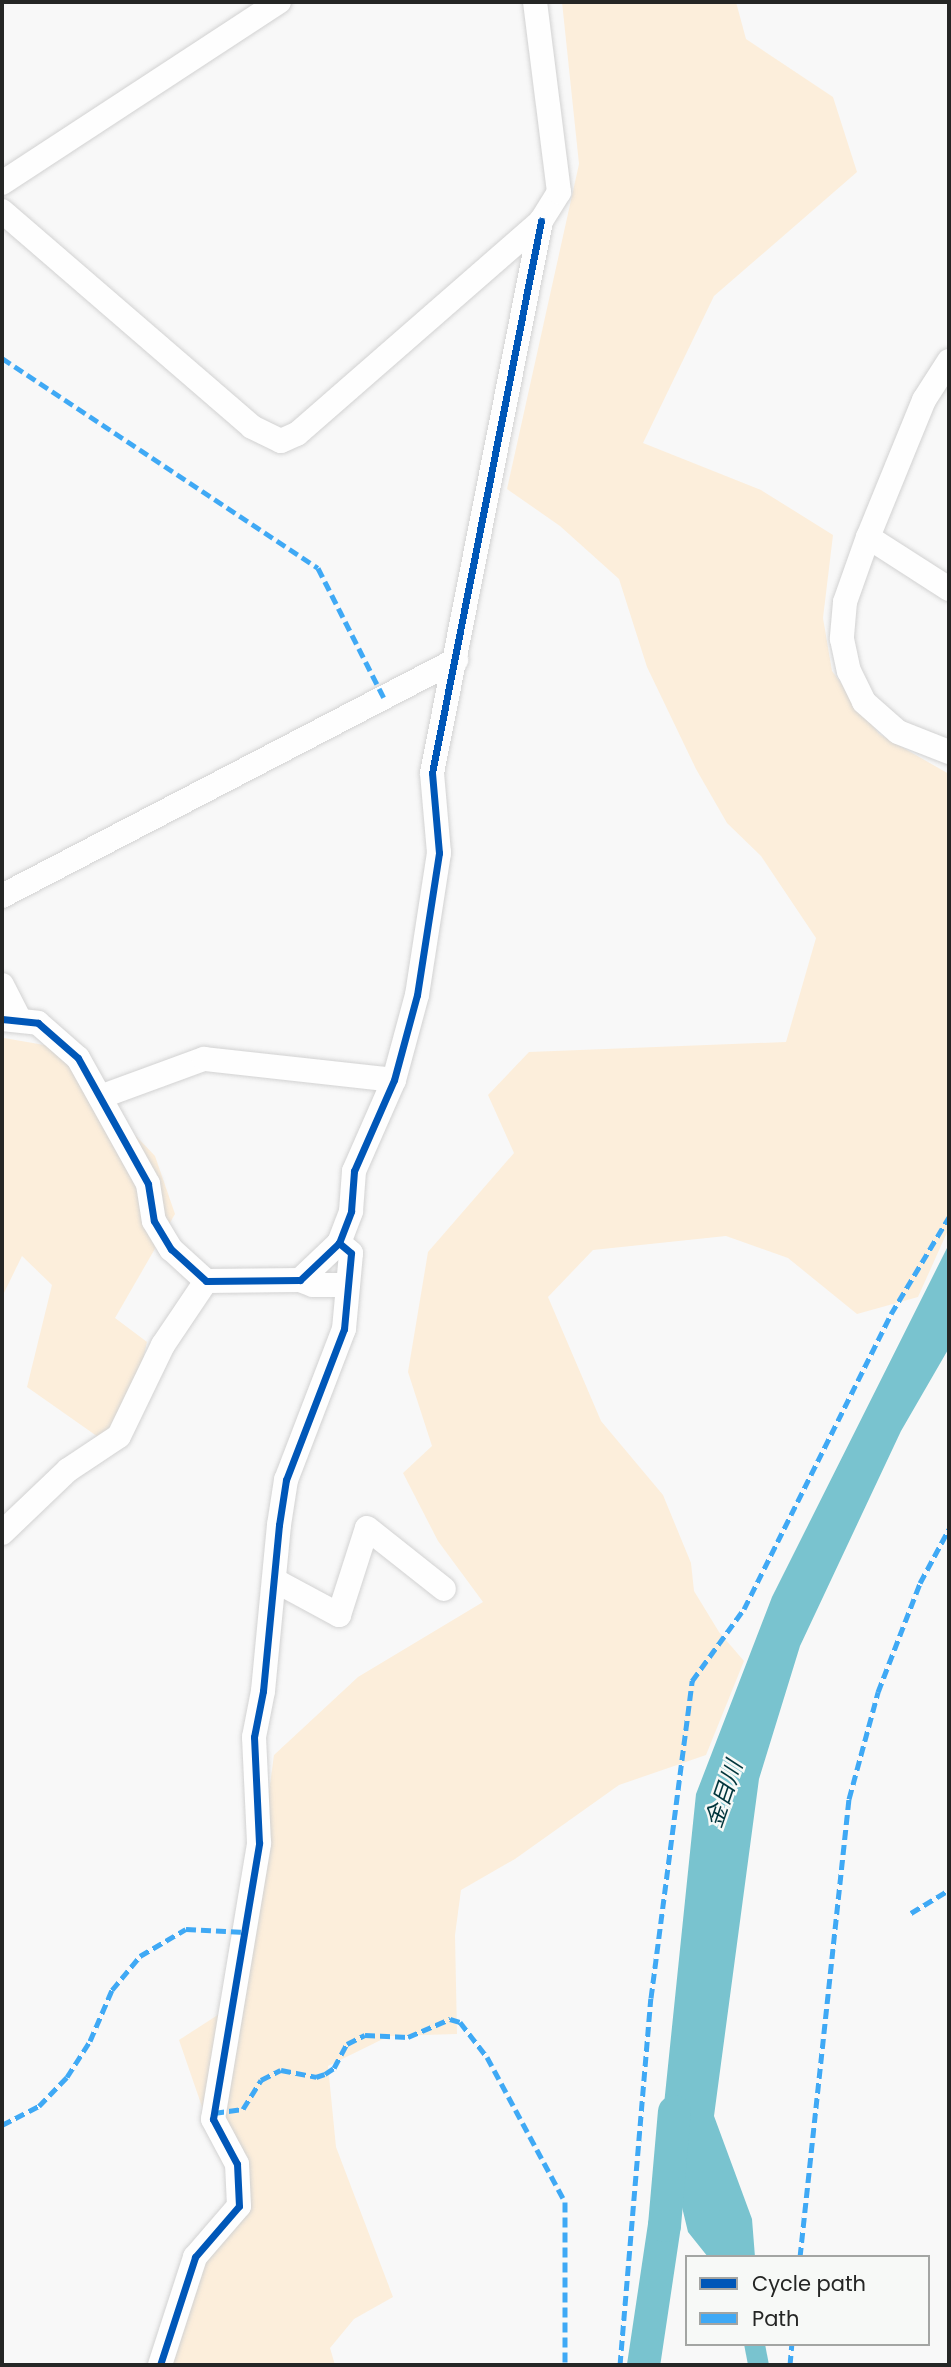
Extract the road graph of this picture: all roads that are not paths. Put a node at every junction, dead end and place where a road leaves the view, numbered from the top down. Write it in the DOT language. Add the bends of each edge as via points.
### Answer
graph roads {
  1 [pos="279,2"];
  2 [pos="535,2"];
  3 [pos="2,183"];
  4 [pos="2,211"];
  5 [pos="541,221"];
  6 [pos="949,360"];
  7 [pos="868,537"];
  8 [pos="949,589"];
  9 [pos="456,660"];
  10 [pos="949,752"];
  11 [pos="2,896"];
  12 [pos="2,985"];
  13 [pos="11,1020"];
  14 [pos="394,1080"];
  15 [pos="100,1097"];
  16 [pos="339,1243"];
  17 [pos="300,1280"];
  18 [pos="206,1281"];
  19 [pos="348,1285"];
  20 [pos="2,1533"];
  21 [pos="274,1580"];
  22 [pos="444,1589"];
  23 [pos="160,2365"];
  1 -- 3 [label="street"];
  2 -- 5 [label="street" via="559,192"];
  4 -- 5 [label="street" via="251,426 281,441 297,434"];
  5 -- 9 [label="street"];
  6 -- 7 [label="street" via="924,400"];
  7 -- 8 [label="street"];
  7 -- 10 [label="street" via="845,603 842,639 849,671 864,702 898,732"];
  9 -- 11 [label="street"];
  9 -- 14 [label="street" via="432,773 439,853 417,995"];
  12 -- 13 [label="street"];
  13 -- 15 [label="street" via="38,1023 59,1038 78,1058"];
  14 -- 15 [label="street" via="204,1059"];
  14 -- 16 [label="street" via="354,1171 351,1211"];
  15 -- 18 [label="street" via="148,1184 155,1221 171,1249"];
  16 -- 17 [label="street"];
  16 -- 19 [label="street" via="351,1253"];
  17 -- 18 [label="street"];
  17 -- 19 [label="street" via="313,1285"];
  18 -- 20 [label="street" via="163,1345 119,1436 68,1470"];
  19 -- 21 [label="street" via="338,1349 286,1480"];
  21 -- 22 [label="street" via="339,1615 367,1528"];
  21 -- 23 [label="street" via="254,1737 259,1843 213,2119 237,2164 239,2206 190,2267"];
}
